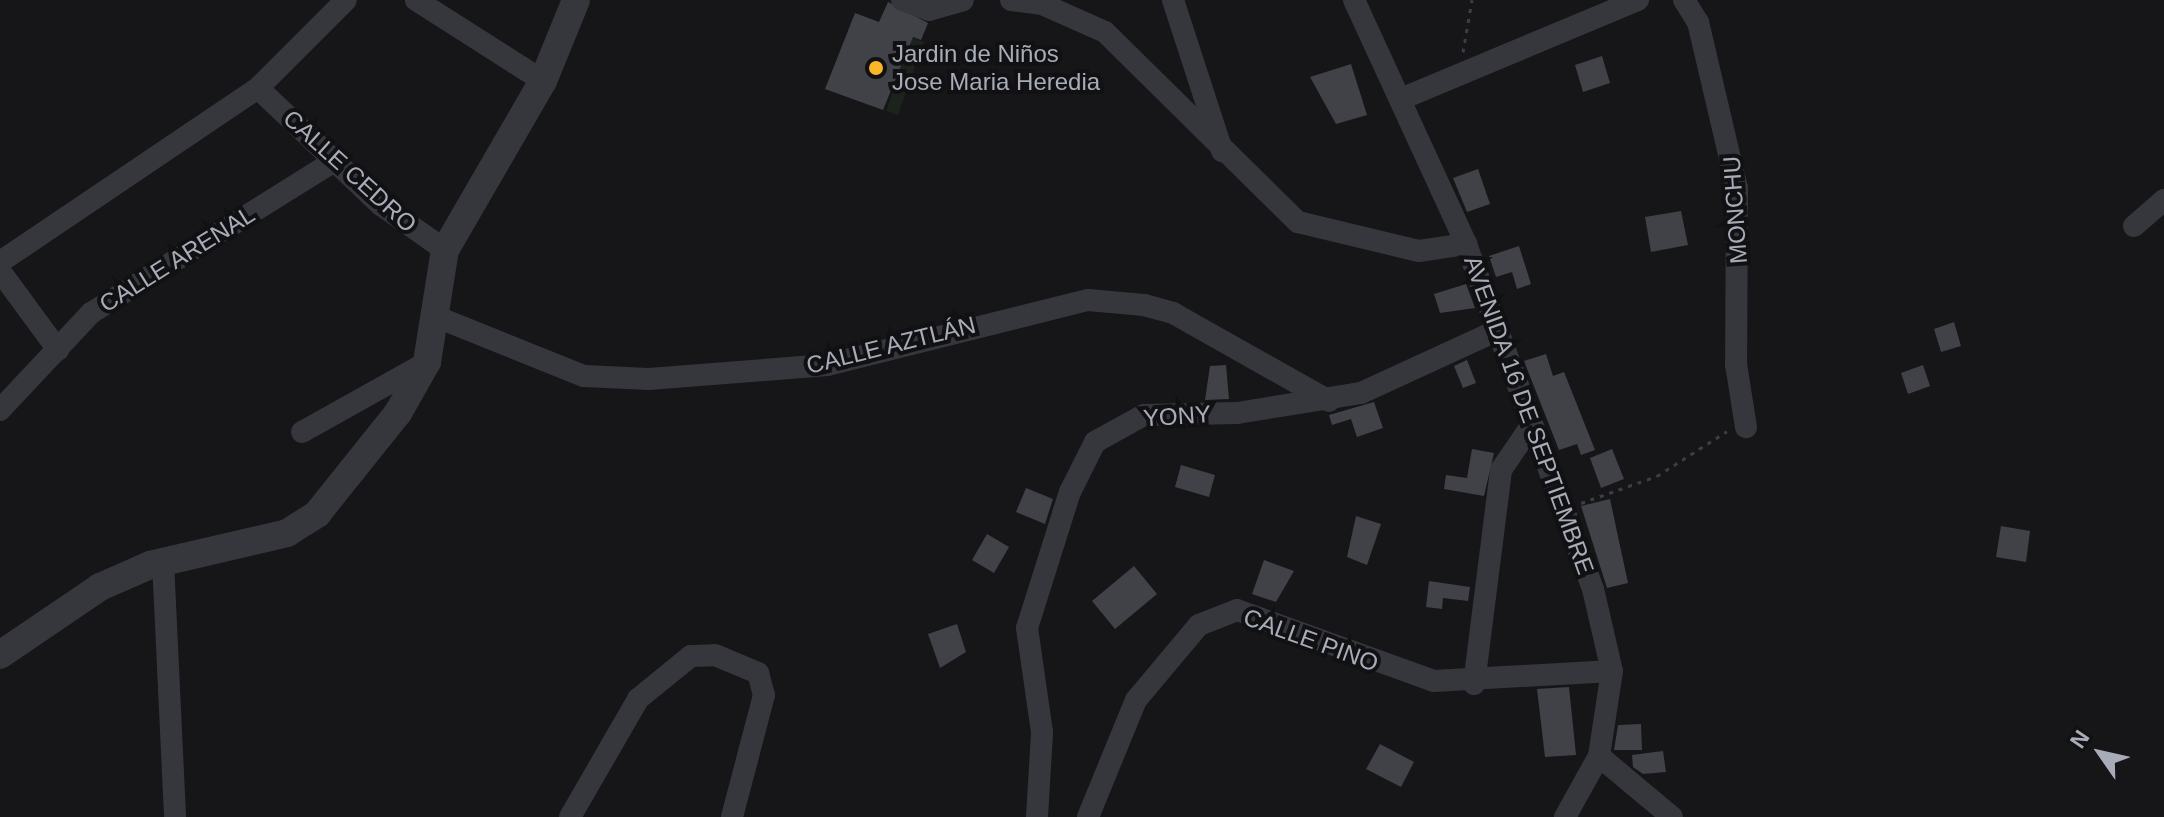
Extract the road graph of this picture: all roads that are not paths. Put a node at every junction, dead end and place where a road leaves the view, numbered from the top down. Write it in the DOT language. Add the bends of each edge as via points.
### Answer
graph roads {
  1 [pos="346,0"];
  2 [pos="416,0"];
  3 [pos="576,0"];
  4 [pos="902,0"];
  5 [pos="963,0"];
  6 [pos="1011,0"];
  7 [pos="1173,0"];
  8 [pos="1354,0"];
  9 [pos="1684,0"];
  10 [pos="1629,2"];
  11 [pos="932,5"];
  12 [pos="543,81"];
  13 [pos="258,88"];
  14 [pos="1401,99"];
  15 [pos="1223,156"];
  16 [pos="336,160"];
  17 [pos="2164,200"];
  18 [pos="2134,226"];
  19 [pos="1466,244"];
  20 [pos="445,250"];
  21 [pos="0,262"];
  22 [pos="0,271"];
  23 [pos="437,317"];
  24 [pos="1496,331"];
  25 [pos="58,350"];
  26 [pos="427,362"];
  27 [pos="1329,401"];
  28 [pos="0,410"];
  29 [pos="1531,426"];
  30 [pos="1746,427"];
  31 [pos="302,432"];
  32 [pos="163,561"];
  33 [pos="0,655"];
  34 [pos="1612,671"];
  35 [pos="1474,684"];
  36 [pos="1599,756"];
  37 [pos="175,817"];
  38 [pos="570,817"];
  39 [pos="732,817"];
  40 [pos="1037,817"];
  41 [pos="1088,817"];
  42 [pos="1565,817"];
  43 [pos="1672,817"];
  1 -- 13 [label="street"];
  2 -- 12 [label="street"];
  3 -- 12 [label="street"];
  4 -- 11 [label="street"];
  5 -- 11 [label="street"];
  6 -- 15 [label="street" via="1042,4 1105,32"];
  7 -- 15 [label="street"];
  8 -- 14 [label="street, AVENIDA 16 DE SEPTIEMBRE"];
  9 -- 30 [label="street, MONCHU" via="1698,22 1737,188 1736,364"];
  10 -- 14 [label="street"];
  12 -- 20 [label="street"];
  13 -- 16 [label="street, CALLE CEDRO"];
  13 -- 21 [label="street"];
  14 -- 19 [label="street, AVENIDA 16 DE SEPTIEMBRE"];
  15 -- 19 [label="street" via="1298,222 1419,251"];
  16 -- 20 [label="street, CALLE CEDRO"];
  16 -- 25 [label="street, CALLE ARENAL" via="91,313"];
  17 -- 18 [label="street"];
  19 -- 24 [label="street, AVENIDA 16 DE SEPTIEMBRE"];
  20 -- 23 [label="street"];
  22 -- 25 [label="street"];
  23 -- 26 [label="street"];
  23 -- 27 [label="street, CALLE AZTLÁN" via="584,376 649,379 827,365 1032,310 1088,300 1123,303 1173,313"];
  24 -- 27 [label="street, YONY" via="1389,382"];
  24 -- 29 [label="street, AVENIDA 16 DE SEPTIEMBRE"];
  25 -- 28 [label="street, CALLE ARENAL"];
  26 -- 31 [label="street"];
  26 -- 32 [label="street" via="398,413 317,514 287,533"];
  27 -- 40 [label="street, YONY" via="1144,415 1095,442 1070,492 1027,628 1042,732"];
  29 -- 34 [label="street, AVENIDA 16 DE SEPTIEMBRE" via="1567,511"];
  29 -- 35 [label="street" via="1501,470"];
  32 -- 33 [label="street" via="49,616"];
  32 -- 37 [label="street"];
  34 -- 35 [label="street, CALLE PINO"];
  34 -- 36 [label="street, AVENIDA 16 DE SEPTIEMBRE"];
  35 -- 41 [label="street, CALLE PINO" via="1394,671 1237,610 1199,625 1136,700"];
  36 -- 42 [label="street"];
  36 -- 43 [label="street"];
  38 -- 39 [label="street" via="638,699 691,656 715,655 758,673 764,695"];
}
